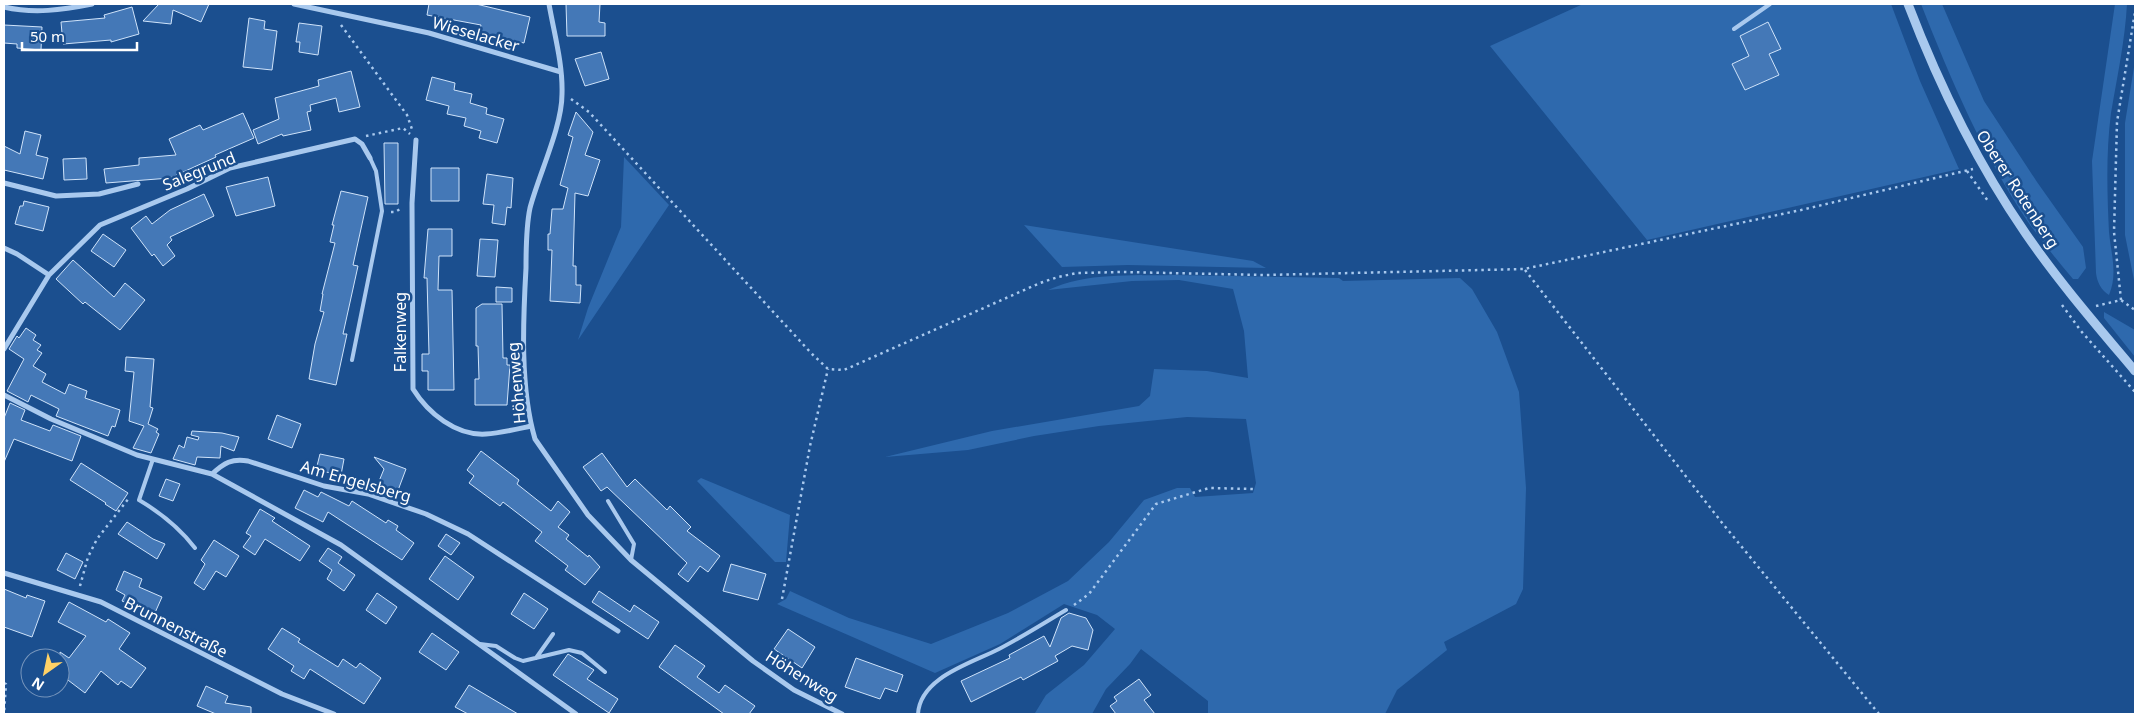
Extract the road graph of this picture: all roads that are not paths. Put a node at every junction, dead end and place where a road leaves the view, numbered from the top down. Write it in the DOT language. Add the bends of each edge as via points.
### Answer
graph roads {
  1 [pos="92,4"];
  2 [pos="294,4"];
  3 [pos="549,4"];
  4 [pos="1770,4"];
  5 [pos="1908,4"];
  6 [pos="4,7"];
  7 [pos="1734,29"];
  8 [pos="561,72"];
  9 [pos="416,140"];
  10 [pos="370,158"];
  11 [pos="4,183"];
  12 [pos="138,184"];
  13 [pos="4,248"];
  14 [pos="49,275"];
  15 [pos="4,349"];
  16 [pos="352,360"];
  17 [pos="2135,371"];
  18 [pos="4,395"];
  19 [pos="532,426"];
  20 [pos="153,459"];
  21 [pos="212,474"];
  22 [pos="608,501"];
  23 [pos="195,548"];
  24 [pos="631,560"];
  25 [pos="4,573"];
  26 [pos="1066,610"];
  27 [pos="618,631"];
  28 [pos="553,634"];
  29 [pos="478,644"];
  30 [pos="536,658"];
  31 [pos="606,672"];
  32 [pos="334,714"];
  33 [pos="576,714"];
  34 [pos="842,714"];
  35 [pos="918,714"];
  1 -- 6 [label="street" via="24,12"];
  2 -- 8 [label="street, Wieselacker" via="429,33"];
  3 -- 8 [label="street, Höhenweg"];
  4 -- 7 [label="lane"];
  5 -- 17 [label="street, Oberer Rotenberg" via="1958,122 1984,168 2026,234"];
  8 -- 19 [label="street, Höhenweg" via="562,96 557,122 530,210 527,236 524,360"];
  9 -- 19 [label="street, Falkenweg" via="412,203 414,389 431,411 463,431 485,434"];
  10 -- 14 [label="street, Salegrund" via="355,138 230,168 100,225"];
  10 -- 16 [label="lane" via="376,171 382,211"];
  11 -- 12 [label="street, Salegrund" via="56,196 99,194"];
  13 -- 14 [label="street"];
  14 -- 15 [label="street"];
  18 -- 20 [label="street" via="51,419"];
  19 -- 24 [label="street, Höhenweg" via="541,448 588,514"];
  20 -- 21 [label="street"];
  20 -- 23 [label="lane" via="139,500 180,529"];
  21 -- 27 [label="street, Am Engelsberg" via="223,463 248,460 324,486 368,494 426,514 468,534"];
  21 -- 29 [label="street" via="340,545"];
  22 -- 24 [label="lane" via="634,544"];
  24 -- 34 [label="street, Höhenweg" via="753,661 794,690"];
  25 -- 32 [label="street, Brunnenstraße" via="101,602 282,694"];
  26 -- 35 [label="lane" via="1000,648 947,673 928,690"];
  28 -- 30 [label="lane"];
  29 -- 30 [label="lane" via="496,646 515,658"];
  29 -- 33 [label="street"];
  30 -- 31 [label="lane" via="569,650 582,653"];
}
